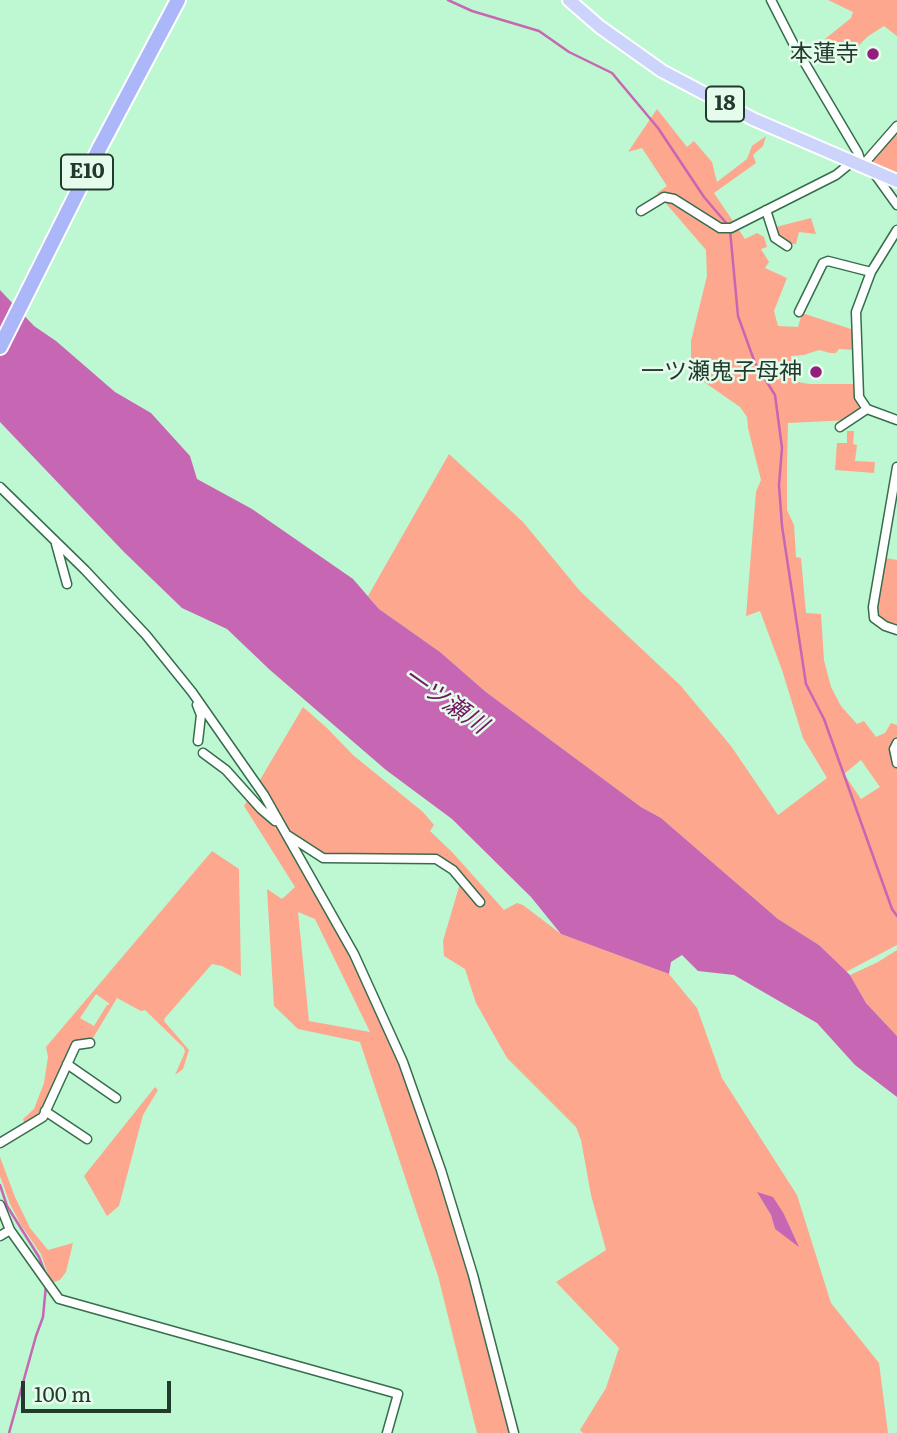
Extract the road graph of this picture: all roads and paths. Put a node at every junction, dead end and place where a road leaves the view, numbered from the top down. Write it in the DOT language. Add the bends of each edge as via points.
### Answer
graph roads {
  1 [pos="178,0"];
  2 [pos="569,0"];
  3 [pos="771,0"];
  4 [pos="897,126"];
  5 [pos="862,166"];
  6 [pos="897,181"];
  7 [pos="897,205"];
  8 [pos="766,210"];
  9 [pos="642,211"];
  10 [pos="897,230"];
  11 [pos="788,246"];
  12 [pos="871,272"];
  13 [pos="799,312"];
  14 [pos="0,347"];
  15 [pos="867,409"];
  16 [pos="897,421"];
  17 [pos="840,427"];
  18 [pos="897,467"];
  19 [pos="0,487"];
  20 [pos="55,541"];
  21 [pos="67,584"];
  22 [pos="897,630"];
  23 [pos="192,692"];
  24 [pos="198,741"];
  25 [pos="897,743"];
  26 [pos="203,754"];
  27 [pos="897,764"];
  28 [pos="280,825"];
  29 [pos="287,835"];
  30 [pos="480,902"];
  31 [pos="90,1043"];
  32 [pos="67,1064"];
  33 [pos="116,1098"];
  34 [pos="45,1111"];
  35 [pos="87,1139"];
  36 [pos="0,1143"];
  37 [pos="0,1205"];
  38 [pos="10,1230"];
  39 [pos="0,1236"];
  40 [pos="387,1433"];
  41 [pos="514,1433"];
  1 -- 14 [label="highway, E10"];
  2 -- 5 [label="main road, 18" via="662,71 753,119"];
  3 -- 5 [label="street"];
  4 -- 5 [label="street"];
  5 -- 6 [label="main road, 18"];
  5 -- 7 [label="street"];
  5 -- 8 [label="street"];
  8 -- 9 [label="street" via="731,228 720,228 664,197"];
  8 -- 11 [label="street" via="775,238"];
  10 -- 12 [label="street"];
  12 -- 13 [label="street" via="823,263"];
  12 -- 15 [label="street" via="856,312 859,397"];
  15 -- 16 [label="street"];
  15 -- 17 [label="street"];
  18 -- 22 [label="street" via="873,607 874,618"];
  19 -- 20 [label="street"];
  20 -- 21 [label="street"];
  20 -- 23 [label="street" via="146,635"];
  23 -- 24 [label="street" via="201,715"];
  23 -- 28 [label="street"];
  25 -- 27 [label="street"];
  26 -- 28 [label="street" via="226,770"];
  28 -- 29 [label="street"];
  29 -- 30 [label="street" via="323,858 436,859 453,870"];
  29 -- 41 [label="street" via="354,954 403,1062 473,1275"];
  31 -- 32 [label="street" via="76,1045"];
  32 -- 33 [label="street"];
  32 -- 34 [label="street"];
  34 -- 35 [label="street"];
  34 -- 36 [label="street" via="43,1117"];
  37 -- 38 [label="street"];
  38 -- 39 [label="street"];
  38 -- 40 [label="street" via="59,1299 398,1394"];
}
